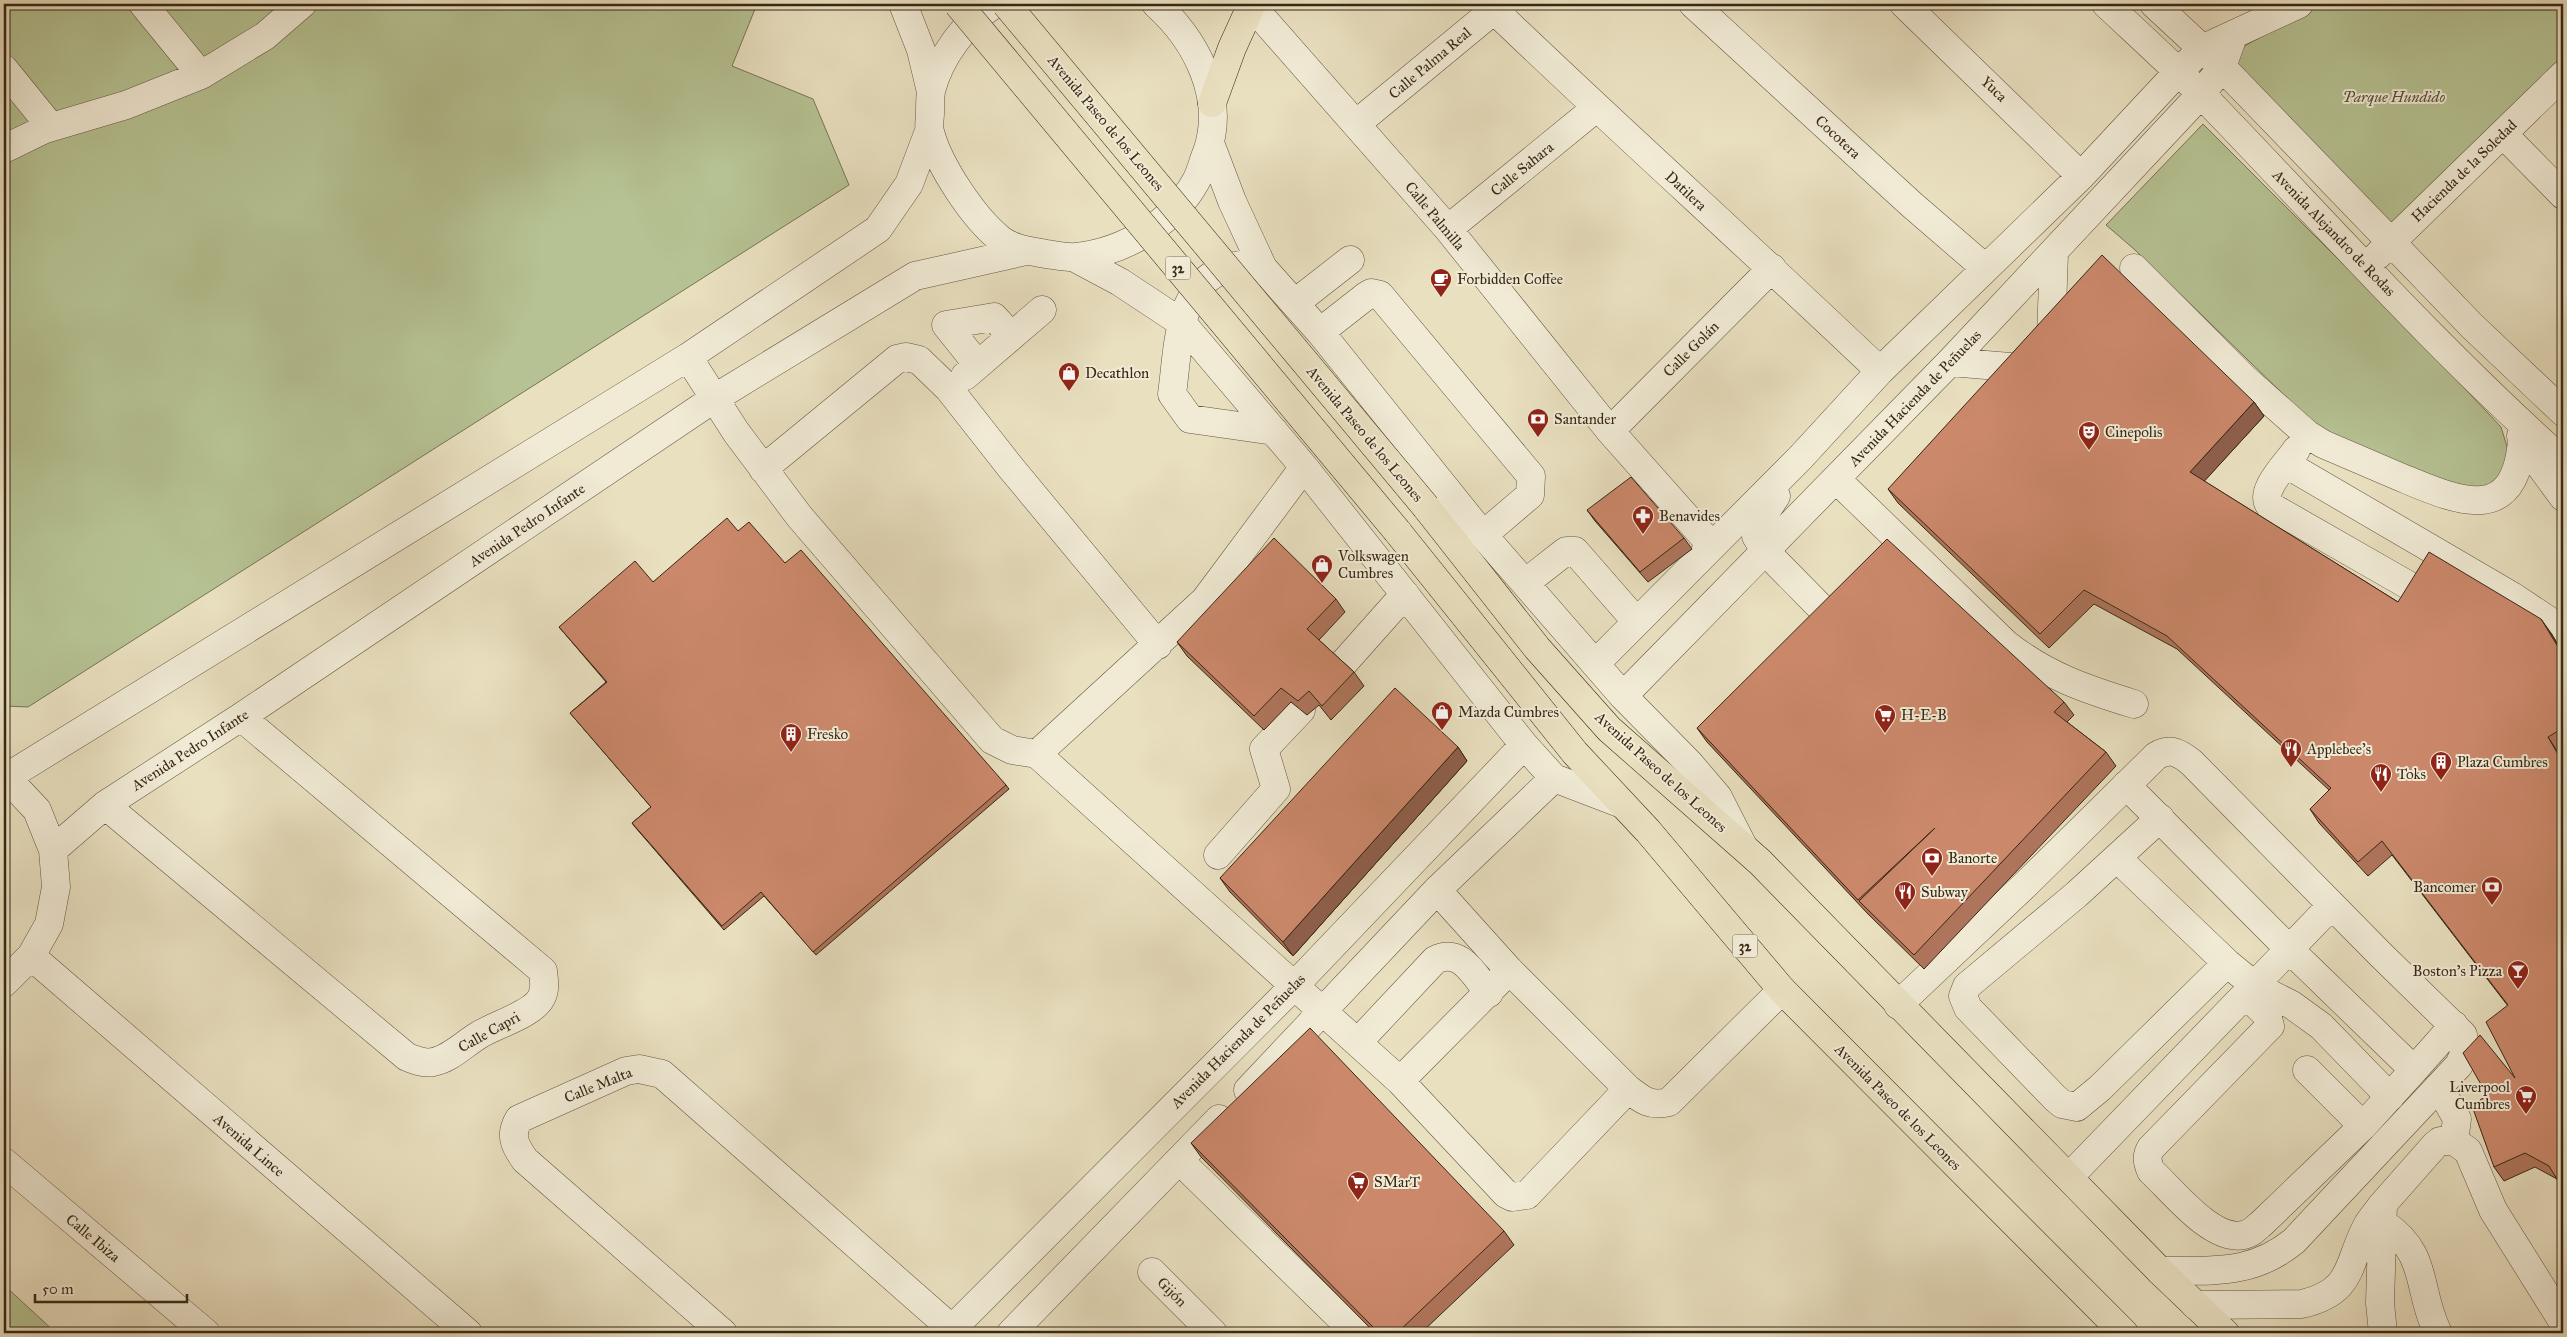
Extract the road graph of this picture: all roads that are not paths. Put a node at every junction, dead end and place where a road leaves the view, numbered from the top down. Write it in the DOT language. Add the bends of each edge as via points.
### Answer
graph roads {
  1 [pos="143,4"];
  2 [pos="302,4"];
  3 [pos="903,4"];
  4 [pos="958,4"];
  5 [pos="995,4"];
  6 [pos="1006,4"];
  7 [pos="1156,4"];
  8 [pos="1252,4"];
  9 [pos="1693,4"];
  10 [pos="1904,4"];
  11 [pos="2106,4"];
  12 [pos="2154,4"];
  13 [pos="2299,4"];
  14 [pos="1499,7"];
  15 [pos="2212,58"];
  16 [pos="4,69"];
  17 [pos="2178,72"];
  18 [pos="2563,74"];
  19 [pos="201,75"];
  20 [pos="931,92"];
  21 [pos="2200,94"];
  22 [pos="1212,102"];
  23 [pos="1596,108"];
  24 [pos="1356,124"];
  25 [pos="51,127"];
  26 [pos="929,131"];
  27 [pos="2503,134"];
  28 [pos="1210,143"];
  29 [pos="4,149"];
  30 [pos="2082,176"];
  31 [pos="2563,195"];
  32 [pos="1448,230"];
  33 [pos="2390,241"];
  34 [pos="1026,251"];
  35 [pos="2054,253"];
  36 [pos="1075,258"];
  37 [pos="1350,260"];
  38 [pos="1984,267"];
  39 [pos="2366,267"];
  40 [pos="1263,268"];
  41 [pos="1772,268"];
  42 [pos="2134,268"];
  43 [pos="1295,303"];
  44 [pos="1042,310"];
  45 [pos="1182,323"];
  46 [pos="1320,332"];
  47 [pos="1011,336"];
  48 [pos="2051,337"];
  49 [pos="688,357"];
  50 [pos="1950,362"];
  51 [pos="978,364"];
  52 [pos="2022,368"];
  53 [pos="1880,371"];
  54 [pos="949,390"];
  55 [pos="715,398"];
  56 [pos="2563,412"];
  57 [pos="1274,431"];
  58 [pos="1610,431"];
  59 [pos="2520,431"];
  60 [pos="2306,434"];
  61 [pos="1801,457"];
  62 [pos="2563,461"];
  63 [pos="2286,464"];
  64 [pos="1304,467"];
  65 [pos="763,469"];
  66 [pos="1836,479"];
  67 [pos="2563,498"];
  68 [pos="1483,535"];
  69 [pos="1712,546"];
  70 [pos="1765,551"];
  71 [pos="1525,583"];
  72 [pos="2422,593"];
  73 [pos="1405,594"];
  74 [pos="1831,618"];
  75 [pos="1636,621"];
  76 [pos="2563,630"];
  77 [pos="1158,645"];
  78 [pos="1595,664"];
  79 [pos="1341,666"];
  80 [pos="1623,696"];
  81 [pos="2134,704"];
  82 [pos="1301,710"];
  83 [pos="241,717"];
  84 [pos="1524,745"];
  85 [pos="1037,754"];
  86 [pos="6,776"];
  87 [pos="1554,778"];
  88 [pos="2126,785"];
  89 [pos="1622,804"];
  90 [pos="105,805"];
  91 [pos="2160,818"];
  92 [pos="1743,846"];
  93 [pos="53,850"];
  94 [pos="1218,855"];
  95 [pos="2117,858"];
  96 [pos="1437,890"];
  97 [pos="2332,905"];
  98 [pos="2290,950"];
  99 [pos="31,956"];
  100 [pos="2227,963"];
  101 [pos="1509,970"];
  102 [pos="4,983"];
  103 [pos="1293,987"];
  104 [pos="1782,990"];
  105 [pos="2251,991"];
  106 [pos="1489,993"];
  107 [pos="1898,1005"];
  108 [pos="1324,1011"];
  109 [pos="2454,1025"];
  110 [pos="1358,1042"];
  111 [pos="2307,1070"];
  112 [pos="2414,1070"];
  113 [pos="1400,1081"];
  114 [pos="1628,1089"];
  115 [pos="2390,1097"];
  116 [pos="2448,1103"];
  117 [pos="2363,1126"];
  118 [pos="2454,1141"];
  119 [pos="1180,1160"];
  120 [pos="4,1162"];
  121 [pos="2069,1178"];
  122 [pos="2376,1204"];
  123 [pos="2160,1271"];
  124 [pos="1152,1272"];
  125 [pos="2195,1305"];
  126 [pos="2563,1322"];
  127 [pos="950,1331"];
  128 [pos="206,1333"];
  129 [pos="468,1333"];
  130 [pos="723,1333"];
  131 [pos="1011,1333"];
  132 [pos="1213,1333"];
  133 [pos="1356,1333"];
  134 [pos="2124,1333"];
  135 [pos="2225,1333"];
  136 [pos="2383,1333"];
  137 [pos="2438,1333"];
  1 -- 19 [label="street"];
  2 -- 19 [label="street" via="266,36"];
  3 -- 20 [label="street" via="921,50"];
  4 -- 89 [label="main road, Avenida Paseo de los Leones / 32, bridge" via="1397,531 1575,752"];
  5 -- 20 [label="street" via="985,10 958,39 940,65"];
  6 -- 92 [label="main road, Avenida Paseo de los Leones / 32, bridge" via="1426,507 1538,648 1610,729"];
  7 -- 22 [label="street" via="1175,21 1200,59"];
  8 -- 22 [label="main road"];
  8 -- 24 [label="street, Calle Palmilla"];
  9 -- 38 [label="street, Cocotera" via="1910,204"];
  10 -- 30 [label="street, Yuca"];
  11 -- 17 [label="street, Avenida Alejandro de Rodas"];
  12 -- 15 [label="street"];
  13 -- 15 [label="street" via="2234,36"];
  14 -- 23 [label="street, Datilera"];
  14 -- 24 [label="street, Calle Palma Real"];
  15 -- 17 [label="street"];
  15 -- 21 [label="street, Avenida Hacienda de Peñuelas"];
  15 -- 33 [label="street"];
  16 -- 25 [label="street"];
  17 -- 21 [label="street, Avenida Alejandro de Rodas"];
  17 -- 30 [label="street"];
  18 -- 27 [label="street, Hacienda de la Soledad"];
  19 -- 25 [label="street" via="126,105"];
  20 -- 26 [label="street"];
  21 -- 35 [label="street, Avenida Hacienda de Peñuelas"];
  21 -- 39 [label="street, Avenida Alejandro de Rodas"];
  22 -- 28 [label="street"];
  23 -- 32 [label="street, Calle Sahara"];
  23 -- 41 [label="street, Datilera"];
  24 -- 32 [label="street, Calle Palmilla"];
  25 -- 29 [label="street"];
  26 -- 34 [label="street" via="953,184 976,213 1000,240"];
  26 -- 49 [label="street" via="909,184 878,229"];
  27 -- 31 [label="street"];
  27 -- 33 [label="street, Hacienda de la Soledad"];
  28 -- 36 [label="street" via="1197,180 1173,212 1141,237"];
  28 -- 40 [label="street, Avenida Paseo de los Leones"];
  30 -- 38 [label="street"];
  32 -- 58 [label="street, Calle Palmilla"];
  33 -- 39 [label="street, Hacienda de la Soledad"];
  33 -- 56 [label="street" via="2472,326"];
  34 -- 36 [label="street"];
  34 -- 55 [label="street, Avenida Pedro Infante" via="915,276"];
  35 -- 48 [label="street"];
  35 -- 50 [label="street, Avenida Hacienda de Peñuelas"];
  36 -- 45 [label="street, Avenida Paseo de los Leones" via="1120,282"];
  37 -- 43 [label="street"];
  38 -- 53 [label="street"];
  39 -- 59 [label="street, Avenida Alejandro de Rodas"];
  40 -- 43 [label="street, Avenida Paseo de los Leones"];
  40 -- 45 [label="street" via="1246,265 1228,267 1212,274 1199,286"];
  41 -- 53 [label="street, Datilera"];
  41 -- 58 [label="street, Calle Golán"];
  42 -- 60 [label="street" via="2244,378"];
  43 -- 46 [label="street, Avenida Paseo de los Leones"];
  44 -- 47 [label="street"];
  45 -- 57 [label="street, Avenida Paseo de los Leones"];
  45 -- 57 [label="street" via="1172,394 1190,419"];
  46 -- 68 [label="street, Avenida Paseo de los Leones"];
  46 -- 68 [label="street" via="1366,296 1372,293 1380,295 1489,423 1531,476 1532,482 1530,495"];
  47 -- 51 [label="street"];
  47 -- 51 [label="street" via="994,317 946,325"];
  49 -- 55 [label="street"];
  49 -- 86 [label="street"];
  50 -- 52 [label="street"];
  50 -- 66 [label="street, Avenida Hacienda de Peñuelas"];
  51 -- 54 [label="street"];
  53 -- 61 [label="street"];
  54 -- 65 [label="street" via="919,360 897,359"];
  54 -- 77 [label="street"];
  55 -- 65 [label="street"];
  55 -- 83 [label="street, Avenida Pedro Infante"];
  57 -- 64 [label="street, Avenida Paseo de los Leones"];
  58 -- 69 [label="street, Calle Palmilla"];
  59 -- 60 [label="street" via="2516,474 2510,486 2499,495 2468,501 2433,490 2322,444"];
  59 -- 62 [label="street, Avenida Alejandro de Rodas"];
  59 -- 67 [label="street"];
  60 -- 63 [label="street"];
  61 -- 69 [label="street"];
  61 -- 70 [label="street" via="1756,530"];
  63 -- 72 [label="street" via="2267,489 2270,506"];
  63 -- 76 [label="street" via="2512,596"];
  64 -- 73 [label="street, Avenida Paseo de los Leones"];
  64 -- 77 [label="street" via="1205,600"];
  65 -- 85 [label="street" via="992,740 1012,750"];
  66 -- 70 [label="street, Avenida Hacienda de Peñuelas"];
  66 -- 81 [label="street" via="2006,644 2029,661 2083,688"];
  68 -- 71 [label="street, Avenida Paseo de los Leones"];
  69 -- 75 [label="street"];
  70 -- 74 [label="street"];
  70 -- 80 [label="street, Avenida Hacienda de Peñuelas"];
  71 -- 75 [label="street" via="1566,551 1575,551"];
  71 -- 78 [label="street, Avenida Paseo de los Leones"];
  73 -- 79 [label="street"];
  73 -- 84 [label="street, Avenida Paseo de los Leones"];
  75 -- 78 [label="street"];
  77 -- 85 [label="street"];
  78 -- 80 [label="street, Avenida Paseo de los Leones"];
  80 -- 92 [label="street, Avenida Paseo de los Leones" via="1718,797"];
  82 -- 94 [label="street" via="1264,749 1276,789"];
  83 -- 90 [label="street, Avenida Pedro Infante"];
  83 -- 90 [label="street, Calle Capri" via="543,972 544,989 532,1008 478,1035 443,1059 426,1062 407,1057"];
  84 -- 87 [label="street, Avenida Paseo de los Leones"];
  84 -- 103 [label="street, Avenida Hacienda de Peñuelas"];
  85 -- 103 [label="street"];
  86 -- 93 [label="street" via="36,810"];
  87 -- 89 [label="street, Avenida Paseo de los Leones"];
  87 -- 96 [label="street"];
  88 -- 91 [label="street"];
  88 -- 97 [label="street" via="2164,751 2183,755"];
  88 -- 107 [label="street"];
  89 -- 104 [label="main road, Avenida Paseo de los Leones / 32"];
  90 -- 93 [label="street, Avenida Pedro Infante"];
  91 -- 95 [label="street"];
  91 -- 98 [label="street"];
  92 -- 107 [label="main road, Avenida Paseo de los Leones / 32"];
  93 -- 99 [label="street" via="56,887 49,924"];
  95 -- 100 [label="street"];
  95 -- 100 [label="street" via="1964,991 1964,1002 1968,1008 2055,1098 2071,1107 2084,1102"];
  96 -- 101 [label="street"];
  96 -- 108 [label="street"];
  97 -- 98 [label="street"];
  97 -- 109 [label="street"];
  98 -- 105 [label="street"];
  98 -- 112 [label="street"];
  99 -- 102 [label="street"];
  99 -- 129 [label="street, Avenida Lince"];
  100 -- 105 [label="street"];
  101 -- 106 [label="street"];
  101 -- 114 [label="street"];
  103 -- 108 [label="street"];
  103 -- 127 [label="street, Avenida Hacienda de Peñuelas"];
  104 -- 114 [label="street" via="1669,1102 1644,1102"];
  104 -- 134 [label="main road, Avenida Paseo de los Leones / 32"];
  105 -- 115 [label="street" via="2292,1005 2321,1026"];
  105 -- 117 [label="street" via="2267,1015 2270,1026 2151,1148 2147,1159 2151,1171 2212,1229 2234,1236 2244,1235 2262,1223"];
  105 -- 121 [label="street"];
  106 -- 110 [label="street" via="1458,957 1444,955 1435,960"];
  106 -- 113 [label="street"];
  107 -- 121 [label="main road, Avenida Paseo de los Leones / 32"];
  108 -- 110 [label="street"];
  108 -- 119 [label="street"];
  109 -- 112 [label="street"];
  109 -- 123 [label="street" via="2466,1042 2459,1065 2294,1241 2263,1262 2245,1267"];
  110 -- 113 [label="street"];
  111 -- 117 [label="street"];
  112 -- 115 [label="street"];
  113 -- 114 [label="street" via="1512,1197 1527,1195"];
  115 -- 117 [label="street"];
  116 -- 118 [label="street" via="2457,1119"];
  118 -- 122 [label="street" via="2421,1145"];
  118 -- 126 [label="street" via="2468,1151 2493,1210"];
  119 -- 131 [label="street"];
  119 -- 133 [label="street"];
  120 -- 128 [label="street, Calle Ibiza"];
  121 -- 123 [label="main road, Avenida Paseo de los Leones / 32"];
  122 -- 125 [label="street" via="2344,1280 2333,1292 2302,1304"];
  122 -- 136 [label="street"];
  122 -- 137 [label="street" via="2415,1255 2430,1315"];
  123 -- 125 [label="main road, Avenida Paseo de los Leones / 32"];
  124 -- 132 [label="street, Gijón"];
  125 -- 135 [label="main road, Avenida Paseo de los Leones / 32"];
  127 -- 130 [label="street, Calle Malta" via="662,1074 652,1070 626,1071 519,1120 513,1136 525,1160"];
}
